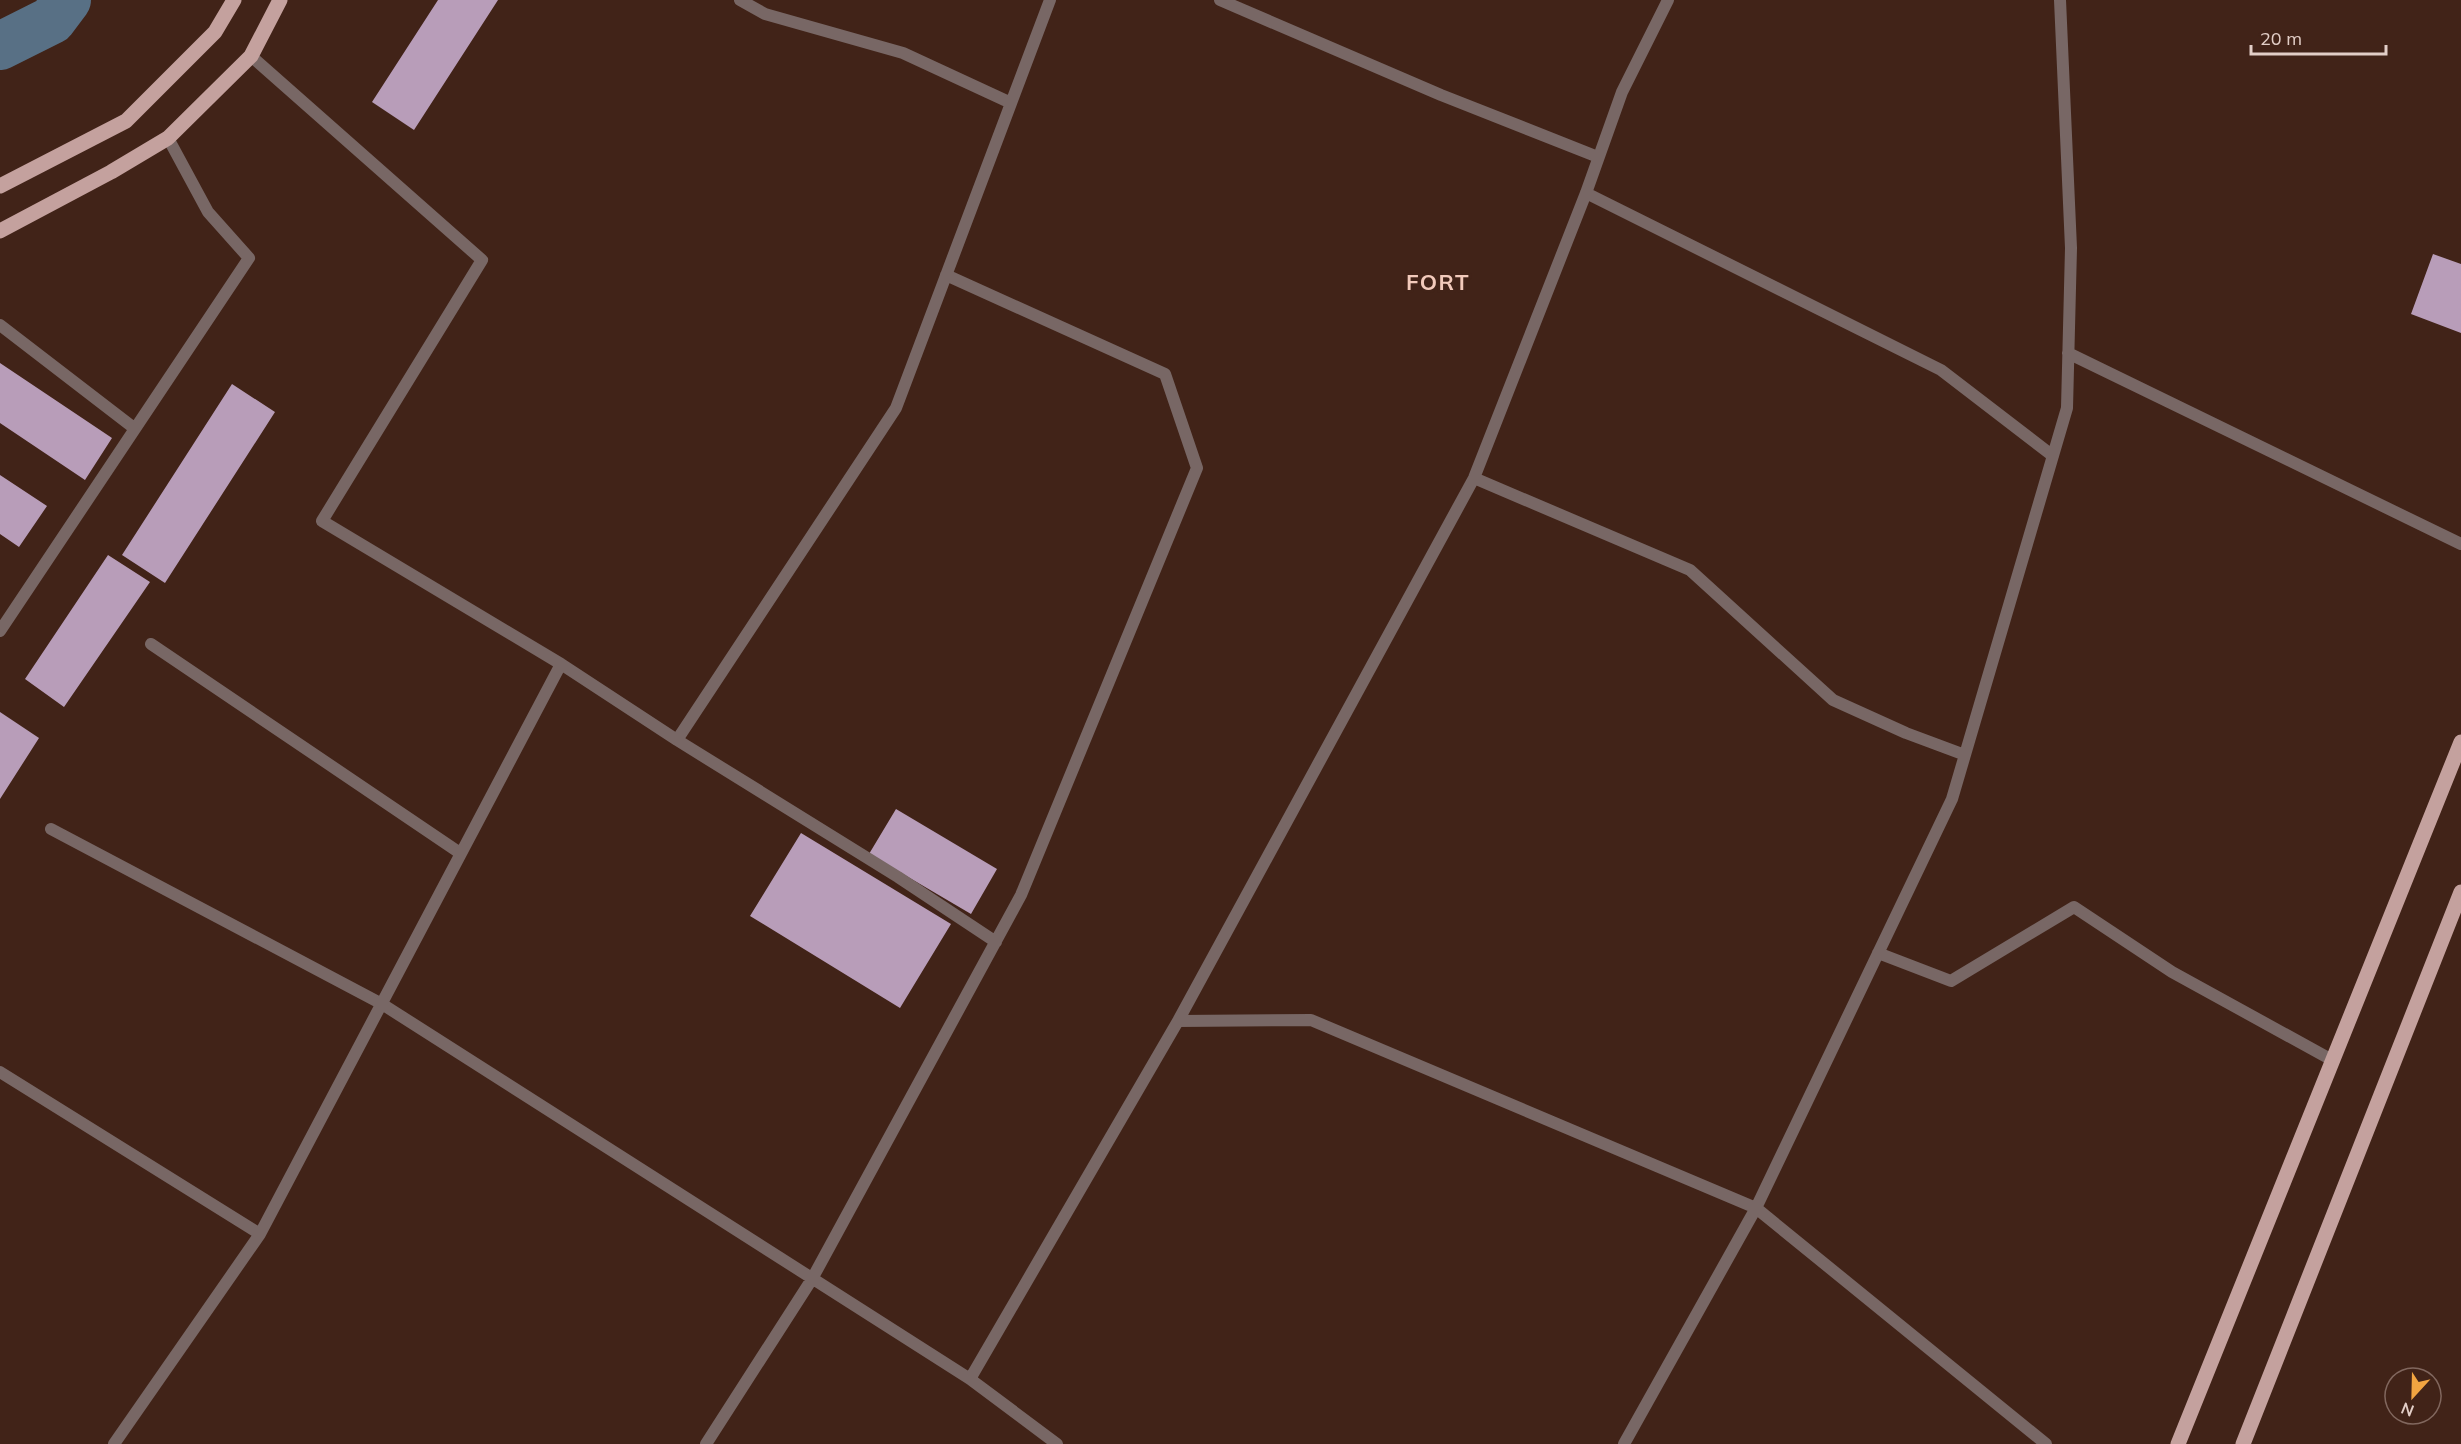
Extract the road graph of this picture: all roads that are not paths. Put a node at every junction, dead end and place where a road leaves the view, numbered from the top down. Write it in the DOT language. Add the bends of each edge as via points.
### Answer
graph roads {
  1 [pos="234,0"];
  2 [pos="280,0"];
  3 [pos="740,0"];
  4 [pos="1050,0"];
  5 [pos="1220,0"];
  6 [pos="1668,0"];
  7 [pos="2059,1"];
  8 [pos="251,56"];
  9 [pos="1011,103"];
  10 [pos="168,138"];
  11 [pos="1599,157"];
  12 [pos="0,186"];
  13 [pos="1586,193"];
  14 [pos="0,231"];
  15 [pos="946,275"];
  16 [pos="0,325"];
  17 [pos="2068,353"];
  18 [pos="134,428"];
  19 [pos="2053,456"];
  20 [pos="1474,478"];
  21 [pos="2461,544"];
  22 [pos="0,631"];
  23 [pos="152,644"];
  24 [pos="561,664"];
  25 [pos="677,740"];
  26 [pos="2461,742"];
  27 [pos="1965,755"];
  28 [pos="51,829"];
  29 [pos="460,853"];
  30 [pos="2461,892"];
  31 [pos="996,942"];
  32 [pos="1878,953"];
  33 [pos="382,1004"];
  34 [pos="1178,1021"];
  35 [pos="2332,1060"];
  36 [pos="0,1072"];
  37 [pos="1756,1208"];
  38 [pos="260,1234"];
  39 [pos="813,1279"];
  40 [pos="970,1379"];
  41 [pos="114,1444"];
  42 [pos="706,1444"];
  43 [pos="1057,1444"];
  44 [pos="1624,1444"];
  45 [pos="2046,1444"];
  46 [pos="2178,1444"];
  47 [pos="2243,1444"];
  1 -- 12 [label="main road" via="215,32 126,121"];
  2 -- 8 [label="main road"];
  3 -- 9 [label="street" via="765,14 903,53"];
  4 -- 9 [label="street"];
  5 -- 11 [label="street" via="1441,95"];
  6 -- 11 [label="street" via="1622,92"];
  7 -- 17 [label="street" via="2072,248"];
  8 -- 10 [label="main road"];
  8 -- 24 [label="street" via="482,260 322,521"];
  9 -- 15 [label="street"];
  10 -- 14 [label="main road"];
  10 -- 18 [label="street" via="208,212 249,258"];
  11 -- 13 [label="street"];
  13 -- 19 [label="street" via="1941,370"];
  13 -- 20 [label="street"];
  15 -- 25 [label="street" via="896,408"];
  15 -- 31 [label="street" via="1165,374 1197,468 1021,895"];
  16 -- 18 [label="street"];
  17 -- 19 [label="street" via="2067,408"];
  17 -- 21 [label="street"];
  18 -- 22 [label="street"];
  19 -- 27 [label="street"];
  20 -- 27 [label="street" via="1690,570 1833,700"];
  20 -- 34 [label="street"];
  23 -- 29 [label="street"];
  24 -- 25 [label="street"];
  24 -- 29 [label="street"];
  25 -- 31 [label="street"];
  26 -- 35 [label="main road"];
  27 -- 32 [label="street" via="1952,799"];
  28 -- 33 [label="street"];
  29 -- 33 [label="street"];
  30 -- 47 [label="main road"];
  31 -- 39 [label="street"];
  32 -- 35 [label="street" via="1951,981 2074,907 2172,972"];
  32 -- 37 [label="street"];
  33 -- 38 [label="street"];
  33 -- 39 [label="street"];
  34 -- 37 [label="street" via="1311,1020"];
  34 -- 40 [label="street"];
  35 -- 46 [label="main road"];
  36 -- 38 [label="street"];
  37 -- 44 [label="street"];
  37 -- 45 [label="street"];
  38 -- 41 [label="street"];
  39 -- 40 [label="street"];
  39 -- 42 [label="street"];
  40 -- 43 [label="street"];
}
